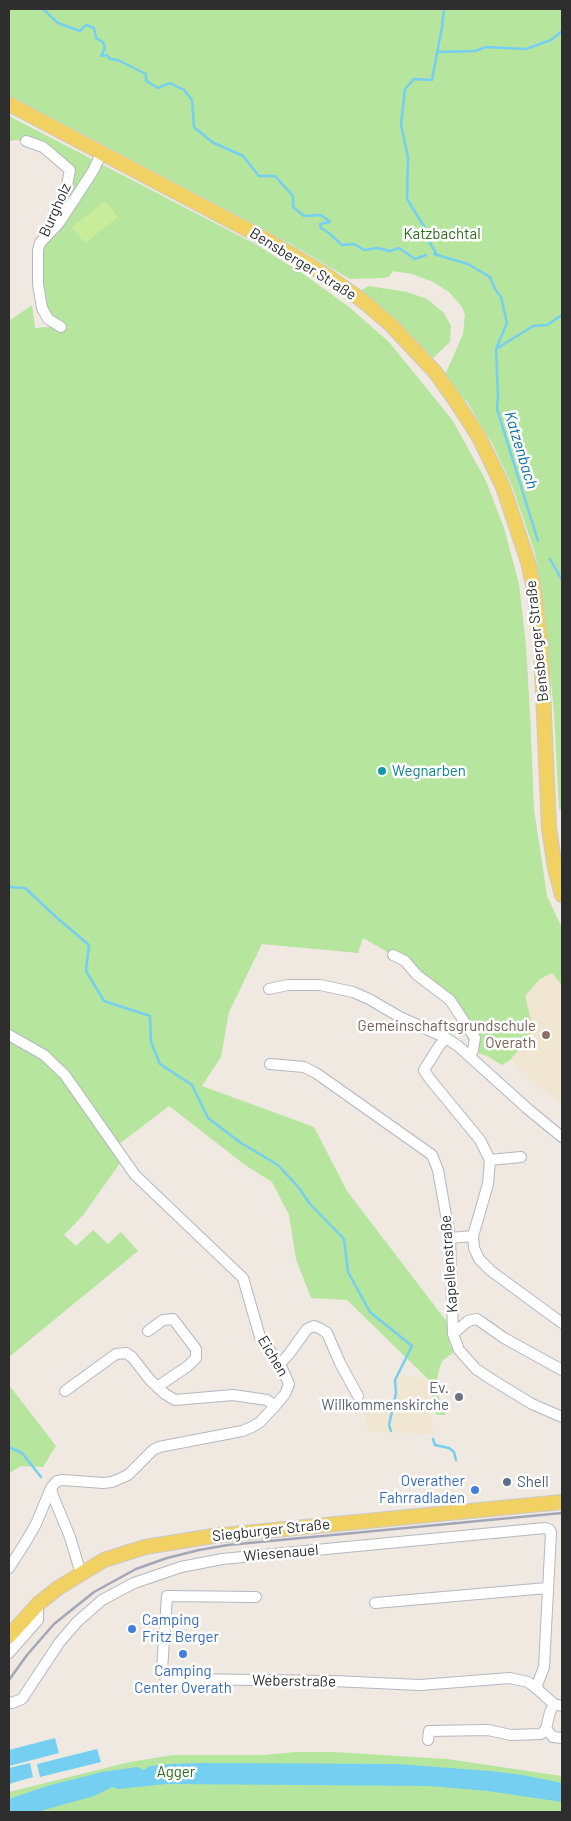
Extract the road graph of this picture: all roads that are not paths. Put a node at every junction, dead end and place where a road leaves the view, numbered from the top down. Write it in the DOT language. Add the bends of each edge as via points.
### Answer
graph roads {
  1 [pos="9,104"];
  2 [pos="26,141"];
  3 [pos="102,152"];
  4 [pos="40,243"];
  5 [pos="61,327"];
  6 [pos="562,893"];
  7 [pos="393,955"];
  8 [pos="269,989"];
  9 [pos="9,1034"];
  10 [pos="446,1038"];
  11 [pos="470,1056"];
  12 [pos="270,1064"];
  13 [pos="562,1137"];
  14 [pos="520,1157"];
  15 [pos="490,1160"];
  16 [pos="473,1236"];
  17 [pos="450,1238"];
  18 [pos="562,1323"];
  19 [pos="148,1331"];
  20 [pos="453,1334"];
  21 [pos="280,1364"];
  22 [pos="562,1370"];
  23 [pos="157,1387"];
  24 [pos="65,1391"];
  25 [pos="358,1396"];
  26 [pos="275,1406"];
  27 [pos="562,1417"];
  28 [pos="49,1492"];
  29 [pos="562,1502"];
  30 [pos="9,1568"];
  31 [pos="81,1574"];
  32 [pos="547,1588"];
  33 [pos="256,1597"];
  34 [pos="376,1602"];
  35 [pos="38,1604"];
  36 [pos="9,1636"];
  37 [pos="9,1653"];
  38 [pos="536,1688"];
  39 [pos="9,1702"];
  40 [pos="558,1705"];
  41 [pos="546,1729"];
  42 [pos="562,1738"];
  43 [pos="428,1740"];
  1 -- 3 [label="main road, Bensberger Straße"];
  2 -- 4 [label="street, Burgholz" via="43,147 70,170 66,190"];
  3 -- 4 [label="street, Burgholz" via="59,223"];
  3 -- 6 [label="main road, Bensberger Straße" via="267,240 347,290 403,337 435,372 479,437 508,501 534,589 541,647 547,810"];
  4 -- 5 [label="street, Burgholz" via="36,262 42,308 48,319"];
  7 -- 11 [label="street" via="450,1000 475,1038"];
  8 -- 10 [label="street" via="298,984 335,987 369,999"];
  9 -- 21 [label="street, Eichen" via="55,1064 135,1175 243,1278 260,1337"];
  10 -- 11 [label="street"];
  10 -- 15 [label="street" via="424,1070 480,1140"];
  11 -- 13 [label="street"];
  12 -- 17 [label="street, Kapellenstraße" via="304,1067 316,1073 432,1155 438,1170"];
  14 -- 15 [label="street"];
  15 -- 16 [label="street" via="488,1184"];
  16 -- 17 [label="street"];
  16 -- 18 [label="street" via="479,1259 491,1271"];
  17 -- 20 [label="street, Kapellenstraße"];
  19 -- 23 [label="street" via="163,1320 173,1319 196,1349 196,1358 188,1366"];
  20 -- 22 [label="street" via="468,1321 477,1319"];
  20 -- 27 [label="street, Kapellenstraße" via="459,1350 476,1369 527,1402"];
  21 -- 25 [label="street" via="307,1329 314,1326 329,1338"];
  21 -- 26 [label="street, Eichen" via="289,1384"];
  23 -- 24 [label="street" via="126,1353 116,1354"];
  23 -- 26 [label="street" via="175,1400 233,1395 267,1400"];
  26 -- 28 [label="street, Eichen" via="260,1422 242,1431 159,1447 121,1479 103,1483 57,1481"];
  28 -- 30 [label="street" via="36,1524"];
  28 -- 31 [label="street" via="66,1527"];
  29 -- 31 [label="main road, Siegburger Straße" via="164,1542 104,1560"];
  31 -- 35 [label="main road, Siegburger Straße"];
  32 -- 34 [label="street"];
  32 -- 38 [label="street, Wiesenauel" via="544,1667"];
  32 -- 39 [label="street, Wiesenauel" via="551,1533 544,1528 202,1562 134,1583 102,1600 59,1643 22,1698 12,1704"];
  33 -- 38 [label="street, Weberstraße" via="167,1596 162,1670 167,1682 179,1679 420,1685 510,1678 528,1682"];
  35 -- 36 [label="main road, Siegburger Straße"];
  35 -- 37 [label="street" via="38,1620"];
  38 -- 40 [label="street"];
  40 -- 41 [label="street" via="550,1712"];
  41 -- 42 [label="street" via="554,1737"];
  41 -- 43 [label="street" via="541,1734 511,1735 488,1730 429,1731"];
}
